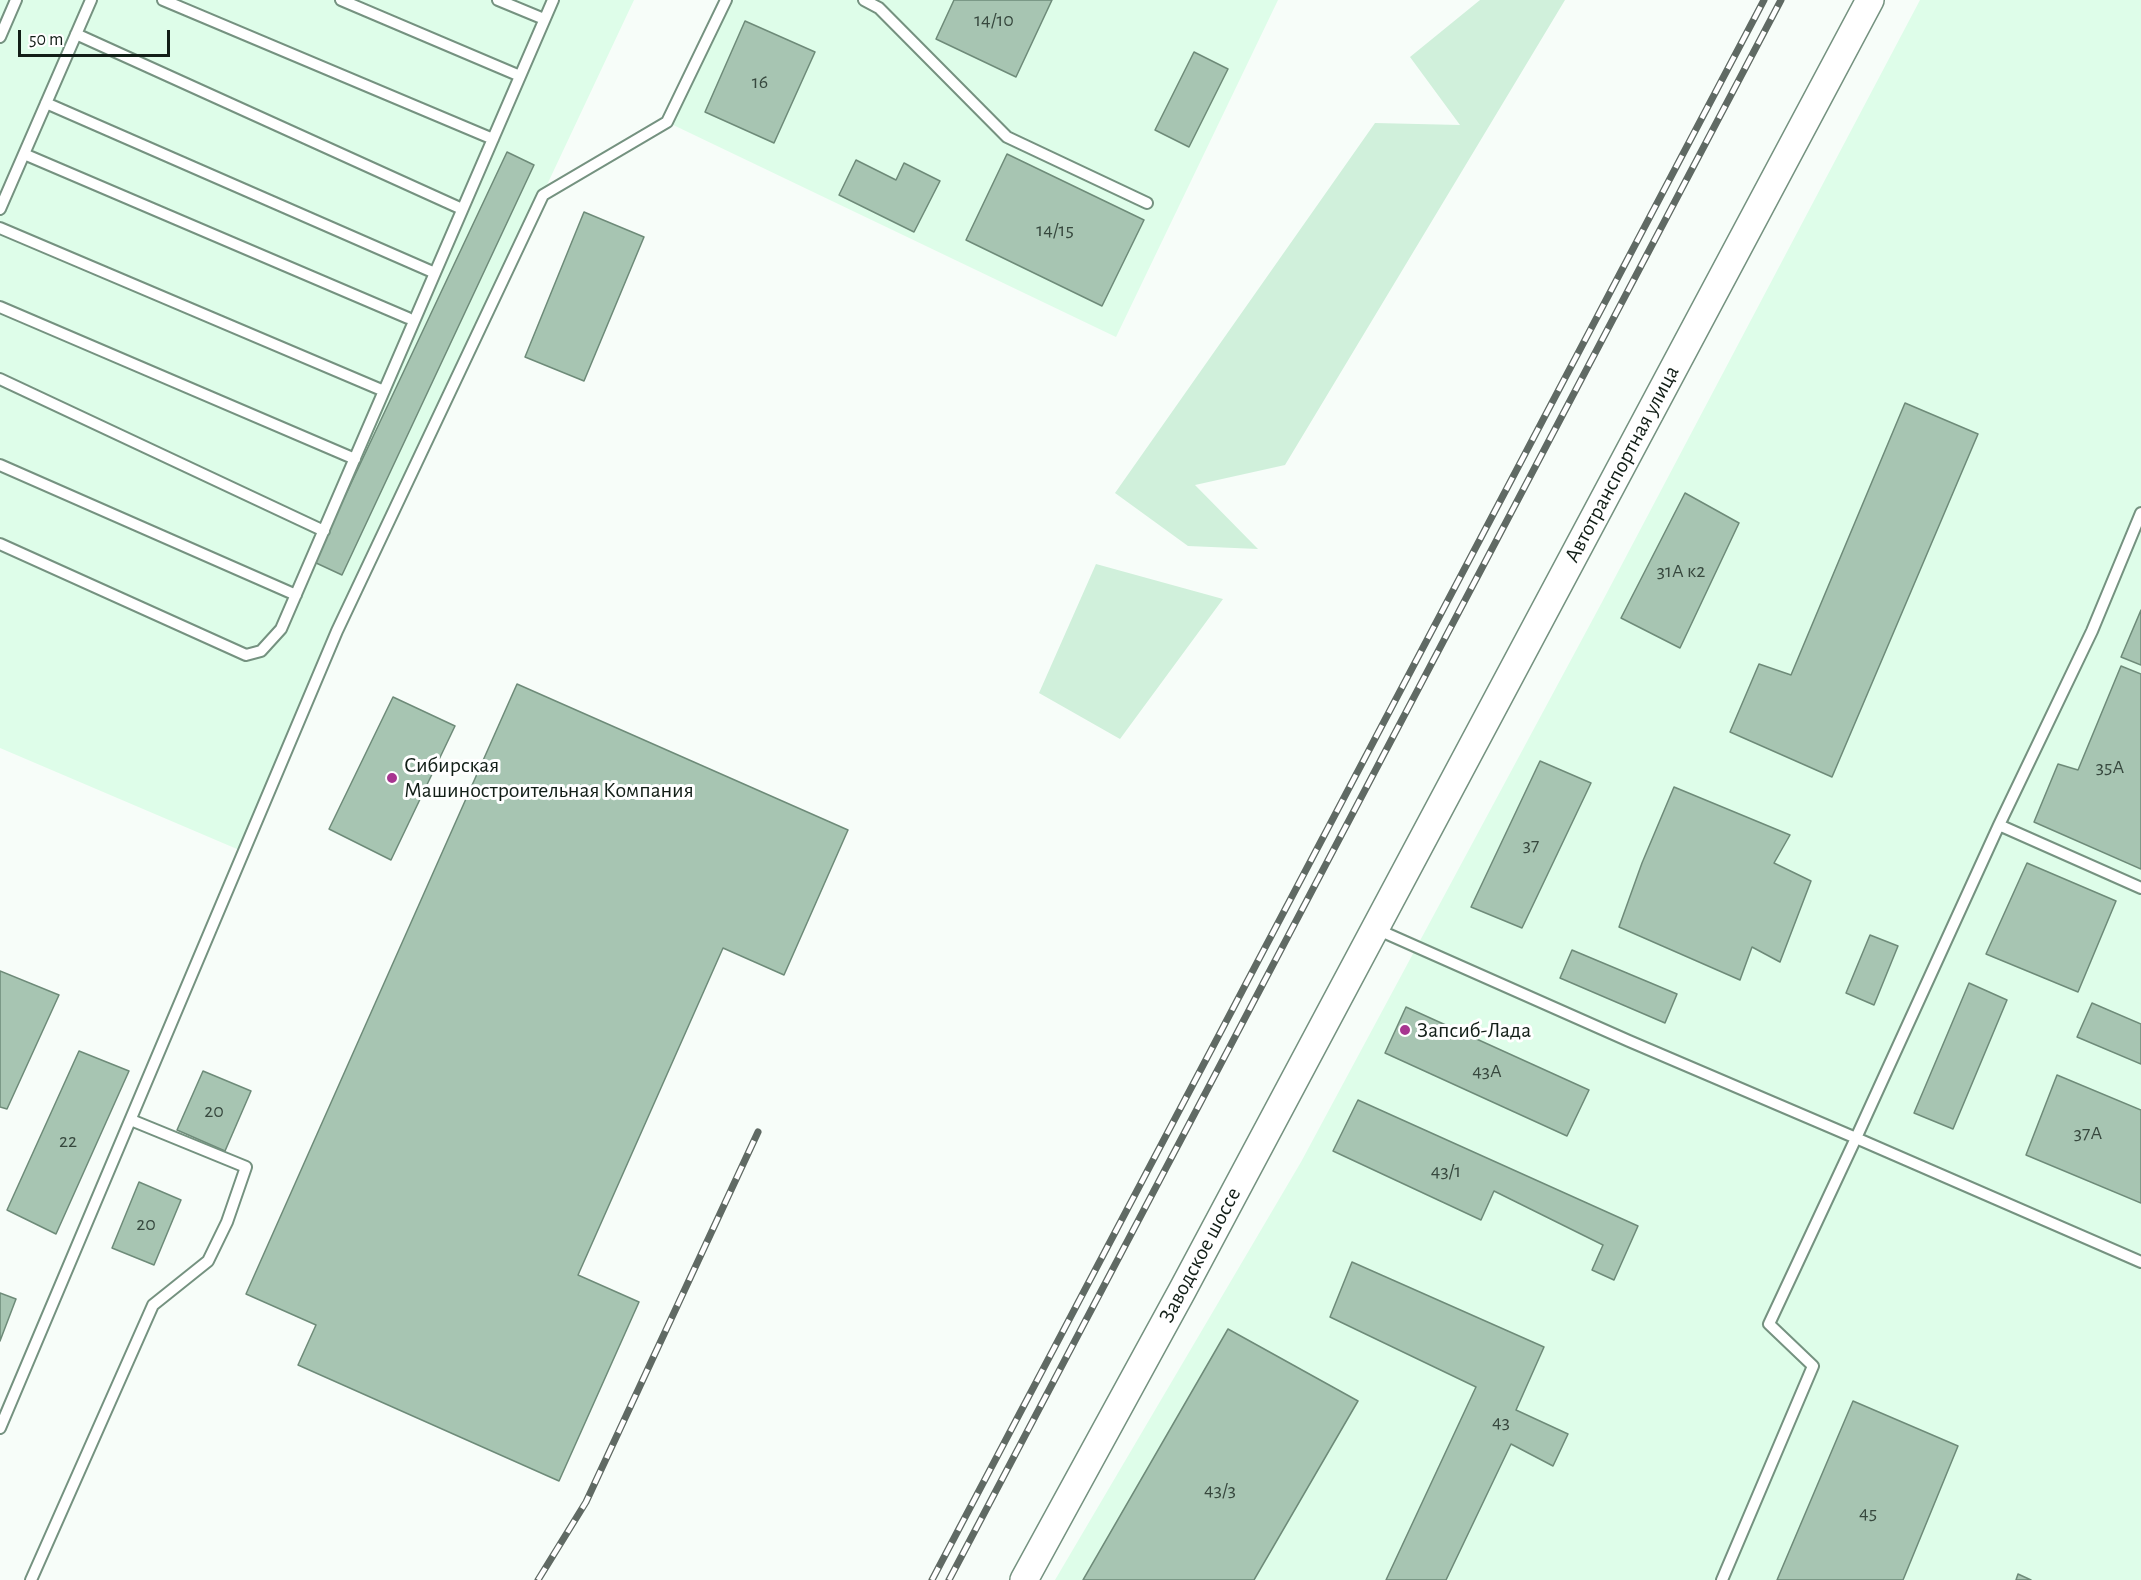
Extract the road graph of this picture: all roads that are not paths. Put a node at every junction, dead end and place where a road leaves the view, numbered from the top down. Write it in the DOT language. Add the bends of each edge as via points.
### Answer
graph roads {
  1 [pos="15,0"];
  2 [pos="91,0"];
  3 [pos="163,0"];
  4 [pos="341,0"];
  5 [pos="498,0"];
  6 [pos="553,0"];
  7 [pos="726,0"];
  8 [pos="864,0"];
  9 [pos="1870,0"];
  10 [pos="544,19"];
  11 [pos="76,34"];
  12 [pos="0,37"];
  13 [pos="520,76"];
  14 [pos="46,103"];
  15 [pos="493,139"];
  16 [pos="24,154"];
  17 [pos="1147,203"];
  18 [pos="0,209"];
  19 [pos="462,209"];
  20 [pos="0,228"];
  21 [pos="435,273"];
  22 [pos="0,307"];
  23 [pos="408,318"];
  24 [pos="0,379"];
  25 [pos="384,391"];
  26 [pos="355,459"];
  27 [pos="0,465"];
  28 [pos="2141,513"];
  29 [pos="324,531"];
  30 [pos="0,544"];
  31 [pos="296,595"];
  32 [pos="1999,825"];
  33 [pos="2141,888"];
  34 [pos="1374,928"];
  35 [pos="131,1120"];
  36 [pos="1856,1138"];
  37 [pos="2141,1262"];
  38 [pos="0,1428"];
  39 [pos="31,1580"];
  40 [pos="1024,1580"];
  41 [pos="1722,1580"];
  1 -- 12 [label="lane"];
  2 -- 11 [label="lane"];
  3 -- 15 [label="lane"];
  4 -- 13 [label="lane"];
  5 -- 10 [label="lane"];
  6 -- 10 [label="lane"];
  7 -- 35 [label="lane" via="667,122 543,195 337,632"];
  8 -- 17 [label="lane" via="879,8 1007,137"];
  9 -- 34 [label="main road, Автотранспортная улица"];
  10 -- 13 [label="lane"];
  11 -- 14 [label="lane"];
  11 -- 19 [label="lane"];
  13 -- 15 [label="lane"];
  14 -- 16 [label="lane"];
  14 -- 21 [label="lane"];
  15 -- 19 [label="lane"];
  16 -- 18 [label="lane"];
  16 -- 23 [label="lane"];
  19 -- 21 [label="lane"];
  20 -- 25 [label="lane"];
  21 -- 25 [label="lane"];
  22 -- 26 [label="lane"];
  24 -- 29 [label="lane"];
  25 -- 26 [label="lane"];
  26 -- 29 [label="lane"];
  27 -- 31 [label="lane"];
  28 -- 32 [label="lane" via="2092,632"];
  29 -- 31 [label="lane"];
  30 -- 31 [label="lane" via="246,655 261,651 281,629"];
  32 -- 33 [label="lane"];
  32 -- 36 [label="lane"];
  34 -- 36 [label="lane"];
  34 -- 40 [label="main road, Заводское шоссе"];
  35 -- 38 [label="lane"];
  35 -- 39 [label="lane" via="246,1167 208,1261 153,1305"];
  36 -- 37 [label="lane"];
  36 -- 41 [label="lane" via="1769,1324 1813,1366"];
}
